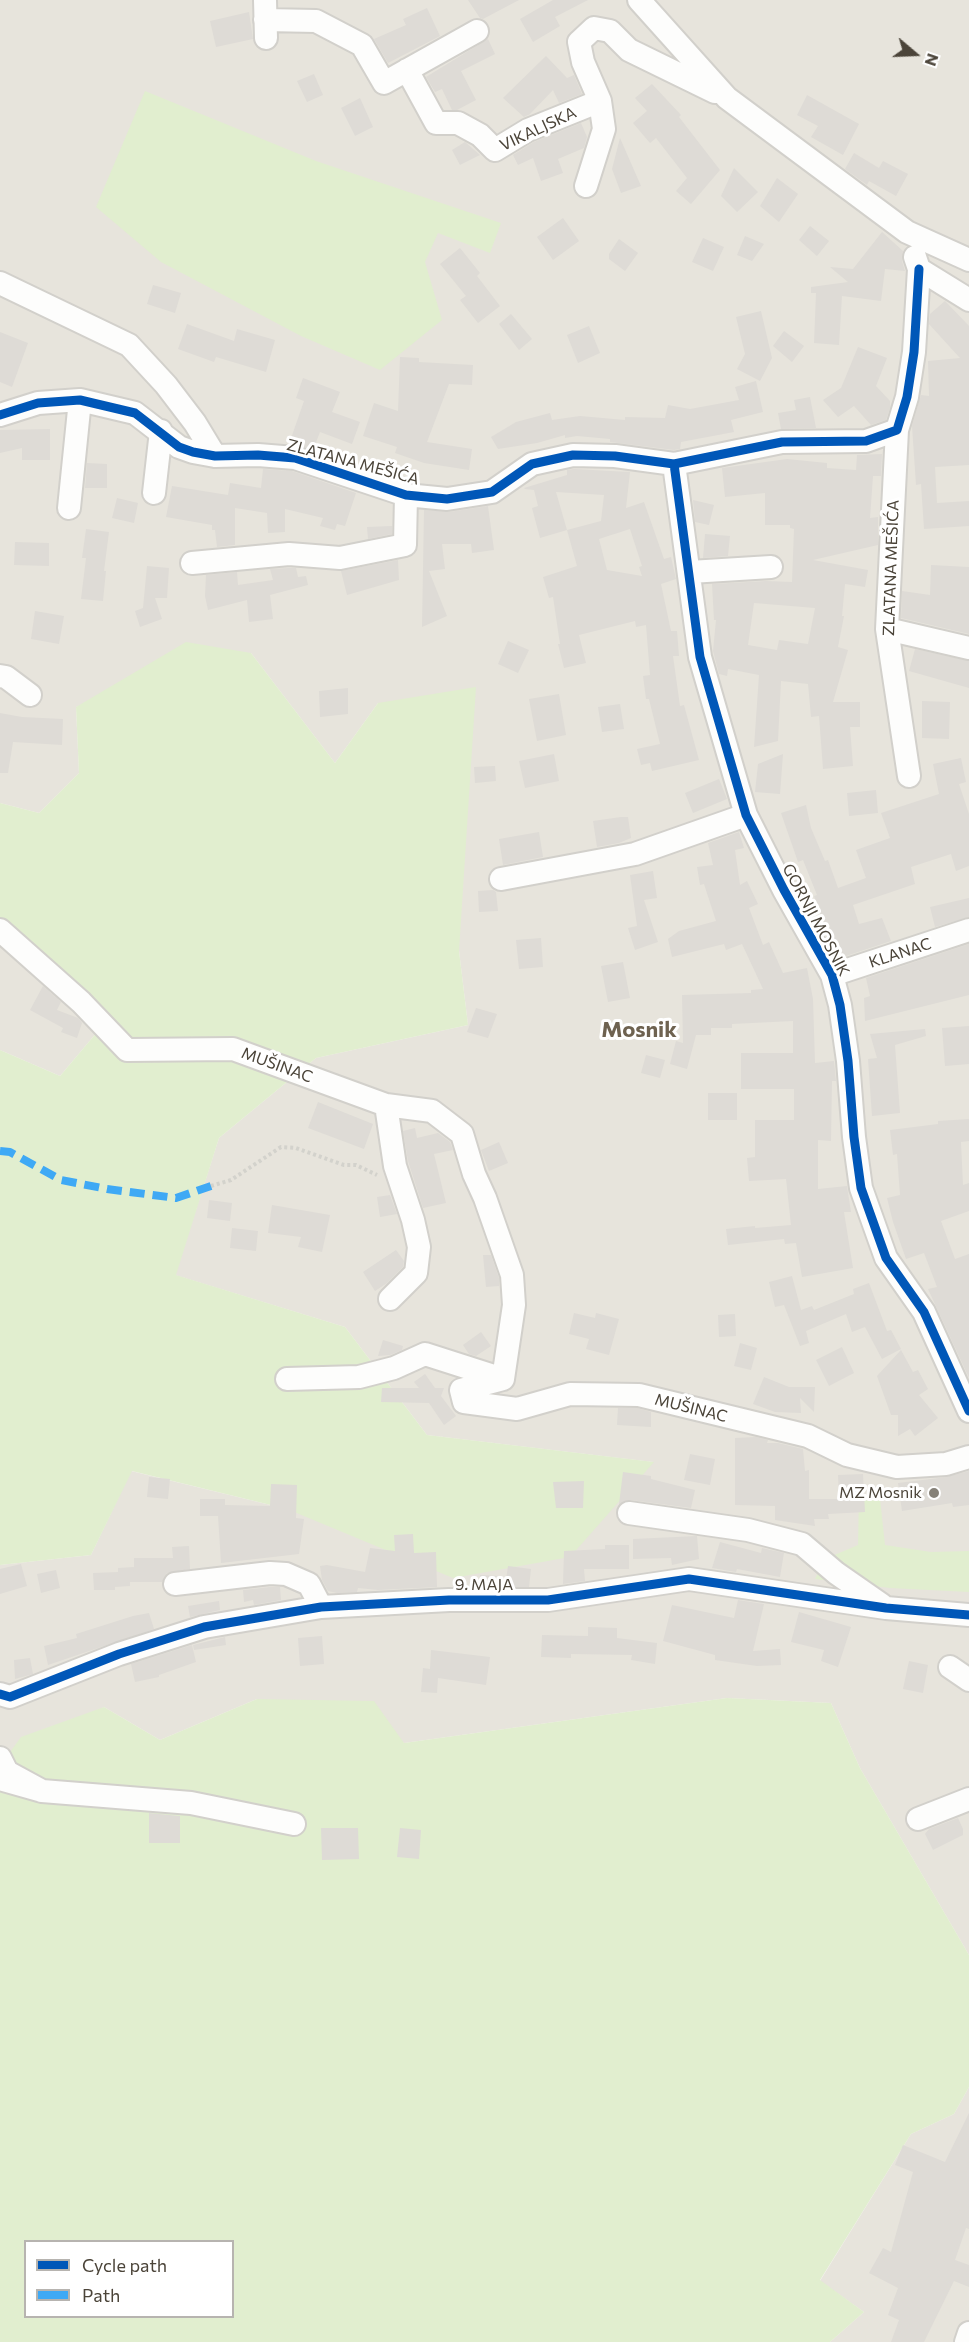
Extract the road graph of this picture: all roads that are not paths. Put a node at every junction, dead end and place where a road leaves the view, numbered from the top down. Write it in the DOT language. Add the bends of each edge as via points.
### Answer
graph roads {
  1 [pos="639,0"];
  2 [pos="265,19"];
  3 [pos="477,31"];
  4 [pos="407,70"];
  5 [pos="727,98"];
  6 [pos="600,101"];
  7 [pos="586,186"];
  8 [pos="907,232"];
  9 [pos="969,260"];
  10 [pos="919,269"];
  11 [pos="0,283"];
  12 [pos="969,300"];
  13 [pos="80,400"];
  14 [pos="0,416"];
  15 [pos="897,430"];
  16 [pos="161,431"];
  17 [pos="214,456"];
  18 [pos="674,464"];
  19 [pos="154,493"];
  20 [pos="406,495"];
  21 [pos="69,508"];
  22 [pos="192,563"];
  23 [pos="771,567"];
  24 [pos="690,572"];
  25 [pos="886,629"];
  26 [pos="969,648"];
  27 [pos="0,676"];
  28 [pos="30,695"];
  29 [pos="909,776"];
  30 [pos="746,815"];
  31 [pos="501,879"];
  32 [pos="0,930"];
  33 [pos="969,930"];
  34 [pos="832,975"];
  35 [pos="386,1105"];
  36 [pos="390,1299"];
  37 [pos="287,1379"];
  38 [pos="503,1379"];
  39 [pos="969,1411"];
  40 [pos="969,1457"];
  41 [pos="630,1513"];
  42 [pos="175,1584"];
  43 [pos="321,1607"];
  44 [pos="885,1608"];
  45 [pos="965,1618"];
  46 [pos="950,1667"];
  47 [pos="969,1680"];
  48 [pos="3,1697"];
  49 [pos="0,1758"];
  50 [pos="0,1779"];
  51 [pos="42,1791"];
  52 [pos="969,1799"];
  53 [pos="918,1819"];
  54 [pos="294,1824"];
  55 [pos="969,2333"];
  56 [pos="966,2342"];
  1 -- 5 [label="street, VIKALJSKA"];
  2 -- 4 [label="street" via="316,21 362,45 384,83"];
  3 -- 4 [label="street"];
  4 -- 6 [label="street, VIKALJSKA" via="436,123 458,123 480,135 495,150 528,130"];
  5 -- 6 [label="street, VIKALJSKA" via="629,50 610,31 594,28 579,42"];
  5 -- 8 [label="street, VIKALJSKA"];
  6 -- 7 [label="street, VIKALJSKA" via="604,129"];
  8 -- 9 [label="street, VIKALJSKA"];
  8 -- 10 [label="street"];
  10 -- 12 [label="street"];
  10 -- 15 [label="street, ZLATANA MEŠIĆA" via="914,352"];
  11 -- 17 [label="street" via="129,345 166,385"];
  13 -- 14 [label="street, ZLATANA MEŠIĆA" via="38,403"];
  13 -- 16 [label="street, ZLATANA MEŠIĆA" via="135,413"];
  13 -- 21 [label="street"];
  15 -- 18 [label="street, ZLATANA MEŠIĆA" via="866,441 782,442"];
  15 -- 25 [label="street, ZLATANA MEŠIĆA"];
  16 -- 17 [label="street, ZLATANA MEŠIĆA" via="179,447"];
  16 -- 19 [label="street"];
  17 -- 20 [label="street, ZLATANA MEŠIĆA" via="295,458"];
  18 -- 20 [label="street, ZLATANA MEŠIĆA" via="573,455 532,464 492,492 447,499"];
  18 -- 24 [label="street, GORNJI MOSNIK"];
  20 -- 22 [label="street, ZLATANA MEŠIĆA" via="405,545 340,558 289,554"];
  23 -- 24 [label="street"];
  24 -- 30 [label="street, GORNJI MOSNIK" via="700,657"];
  25 -- 26 [label="street"];
  25 -- 29 [label="street, ZLATANA MEŠIĆA"];
  27 -- 28 [label="street"];
  30 -- 31 [label="street" via="635,854"];
  30 -- 34 [label="street, GORNJI MOSNIK"];
  32 -- 35 [label="street, MUŠINAC" via="81,1002 127,1050 233,1049"];
  33 -- 34 [label="street, KLANAC"];
  34 -- 39 [label="street, GORNJI MOSNIK" via="848,1061 861,1188 886,1258 924,1312"];
  35 -- 36 [label="street" via="395,1166 419,1247 416,1273"];
  35 -- 38 [label="street, MUŠINAC" via="432,1111 462,1134 512,1275 514,1305"];
  37 -- 38 [label="street" via="359,1377 394,1368 425,1354"];
  38 -- 40 [label="street, MUŠINAC" via="461,1390 464,1402 517,1409 570,1394 639,1395 808,1436 847,1455 897,1467 946,1464"];
  41 -- 44 [label="street, 9. MAJA" via="748,1530 802,1544"];
  42 -- 43 [label="street" via="286,1574 309,1584"];
  43 -- 44 [label="street, 9. MAJA" via="449,1600 548,1600 689,1579"];
  43 -- 48 [label="street, 9. MAJA" via="204,1627"];
  44 -- 45 [label="street, 9. MAJA"];
  46 -- 47 [label="street"];
  49 -- 51 [label="street" via="7,1772"];
  50 -- 51 [label="street"];
  51 -- 54 [label="street" via="192,1803"];
  52 -- 53 [label="street"];
  55 -- 56 [label="street"];
}
